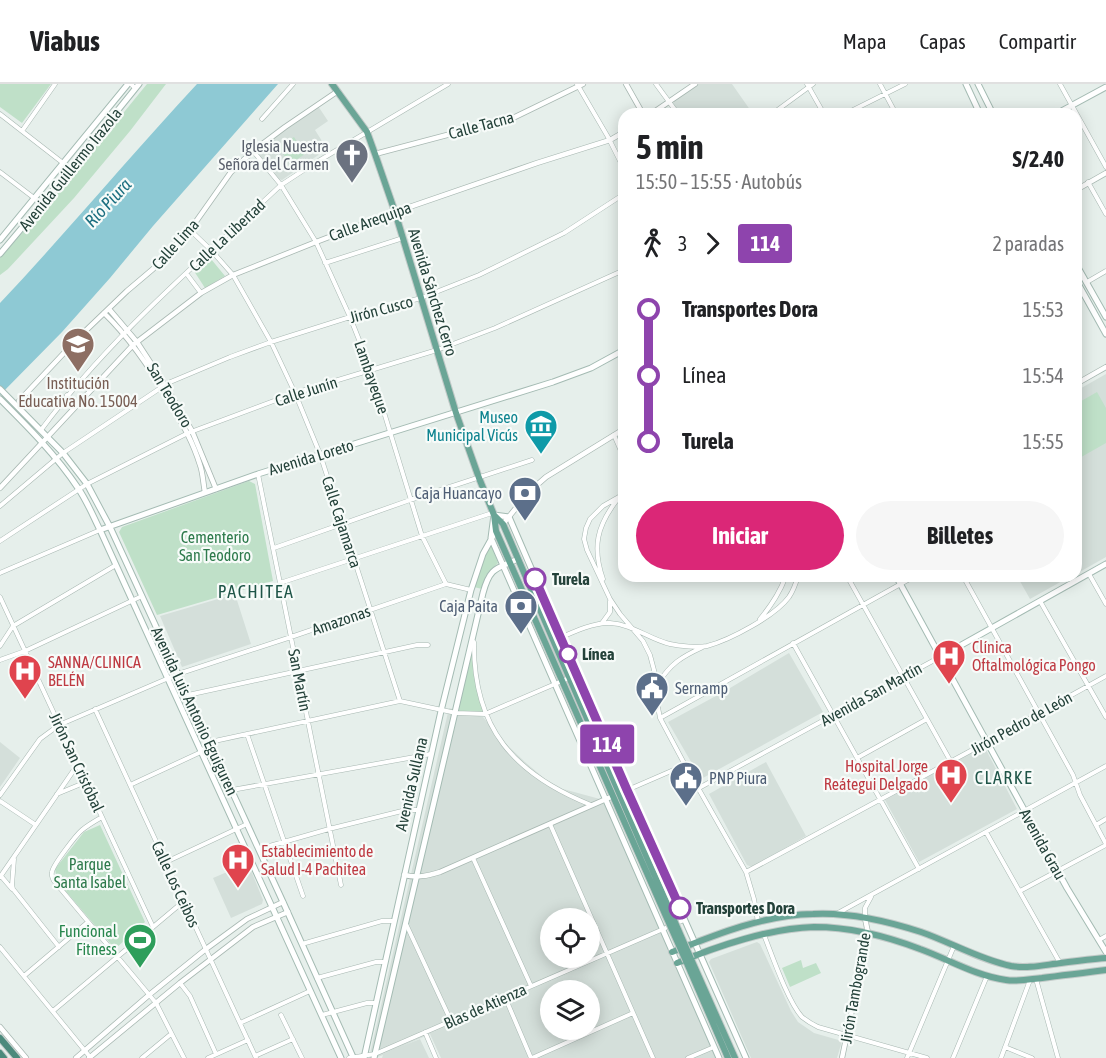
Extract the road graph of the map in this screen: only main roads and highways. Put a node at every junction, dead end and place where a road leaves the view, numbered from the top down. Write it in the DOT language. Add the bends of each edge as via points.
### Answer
graph roads {
  1 [pos="332,84"];
  2 [pos="966,84"];
  3 [pos="978,84"];
  4 [pos="133,85"];
  5 [pos="1106,87"];
  6 [pos="977,108"];
  7 [pos="990,108"];
  8 [pos="1068,108"];
  9 [pos="0,240"];
  10 [pos="0,254"];
  11 [pos="1082,275"];
  12 [pos="1082,291"];
  13 [pos="1106,317"];
  14 [pos="1106,334"];
  15 [pos="618,353"];
  16 [pos="0,389"];
  17 [pos="2,402"];
  18 [pos="456,413"];
  19 [pos="494,514"];
  20 [pos="503,524"];
  21 [pos="110,527"];
  22 [pos="100,530"];
  23 [pos="496,531"];
  24 [pos="491,538"];
  25 [pos="518,559"];
  26 [pos="506,564"];
  27 [pos="1106,564"];
  28 [pos="1082,578"];
  29 [pos="899,582"];
  30 [pos="1074,582"];
  31 [pos="940,657"];
  32 [pos="556,666"];
  33 [pos="549,670"];
  34 [pos="566,680"];
  35 [pos="694,943"];
  36 [pos="672,952"];
  37 [pos="1106,952"];
  38 [pos="699,954"];
  39 [pos="1106,958"];
  40 [pos="688,960"];
  41 [pos="677,963"];
  42 [pos="1106,970"];
  43 [pos="0,1038"];
  44 [pos="0,1053"];
  45 [pos="364,1056"];
  46 [pos="374,1056"];
  47 [pos="351,1057"];
  48 [pos="4,1058"];
  49 [pos="17,1058"];
  50 [pos="341,1058"];
  51 [pos="719,1058"];
  52 [pos="728,1058"];
  53 [pos="735,1058"];
  54 [pos="746,1058"];
  1 -- 18 [label="main road, Avenida Sánchez Cerro" via="367,132"];
  2 -- 6 [label="main road"];
  3 -- 7 [label="main road"];
  4 -- 9 [label="main road, Avenida Guillermo Irazola"];
  4 -- 10 [label="main road, Avenida Guillermo Irazola"];
  5 -- 8 [label="main road"];
  11 -- 13 [label="main road"];
  12 -- 14 [label="main road"];
  15 -- 18 [label="main road, Avenida Loreto" via="591,368"];
  16 -- 21 [label="main road, Avenida Luis Antonio Eguiguren" via="63,453 87,484"];
  17 -- 22 [label="main road, Avenida Luis Antonio Eguiguren" via="56,459 79,490"];
  18 -- 19 [label="main road, Avenida Sánchez Cerro"];
  18 -- 21 [label="main road, Avenida Loreto" via="258,474"];
  19 -- 20 [label="main road, Avenida Sánchez Cerro"];
  19 -- 23 [label="main road, Avenida Sánchez Cerro"];
  19 -- 24 [label="main road, Avenida Sánchez Cerro"];
  19 -- 35 [label="main road" via="509,517"];
  20 -- 23 [label="main road, Avenida Sullana"];
  20 -- 25 [label="main road, Avenida Sánchez Cerro"];
  21 -- 22 [label="main road, Avenida Loreto"];
  21 -- 47 [label="main road, Avenida Luis Antonio Eguiguren"];
  22 -- 50 [label="main road, Avenida Luis Antonio Eguiguren"];
  23 -- 24 [label="main road, Avenida Sullana"];
  23 -- 26 [label="main road, Avenida Sánchez Cerro"];
  24 -- 26 [label="main road, Avenida Sánchez Cerro"];
  24 -- 45 [label="main road, Avenida Sullana" via="471,590 441,711"];
  25 -- 26 [label="main road, Avenida Sullana"];
  25 -- 34 [label="main road, Avenida Sánchez Cerro"];
  26 -- 32 [label="main road, Avenida Sánchez Cerro"];
  26 -- 33 [label="main road, Avenida Sánchez Cerro"];
  26 -- 46 [label="main road, Avenida Sullana" via="496,568 487,579"];
  27 -- 28 [label="main road, Avenida San Martín"];
  29 -- 31 [label="main road, Avenida Grau"];
  30 -- 31 [label="main road, Avenida San Martín"];
  31 -- 37 [label="main road, Avenida Grau"];
  32 -- 33 [label="main road"];
  32 -- 34 [label="main road, Avenida Sánchez Cerro"];
  33 -- 36 [label="main road, Avenida Sánchez Cerro"];
  34 -- 40 [label="main road, Avenida Sánchez Cerro, bridge"];
  35 -- 36 [label="main road"];
  35 -- 38 [label="main road"];
  35 -- 39 [label="main road" via="758,922 836,914 896,924 1010,966 1029,968"];
  36 -- 41 [label="main road, Avenida Sánchez Cerro"];
  38 -- 41 [label="main road"];
  38 -- 42 [label="main road" via="764,935 812,927 894,940 1008,981"];
  38 -- 54 [label="main road"];
  40 -- 52 [label="main road, Avenida Sánchez Cerro"];
  40 -- 53 [label="main road, Avenida Sánchez Cerro"];
  41 -- 51 [label="main road, Avenida Sánchez Cerro"];
  43 -- 49 [label="highway"];
  44 -- 48 [label="highway"];
}
